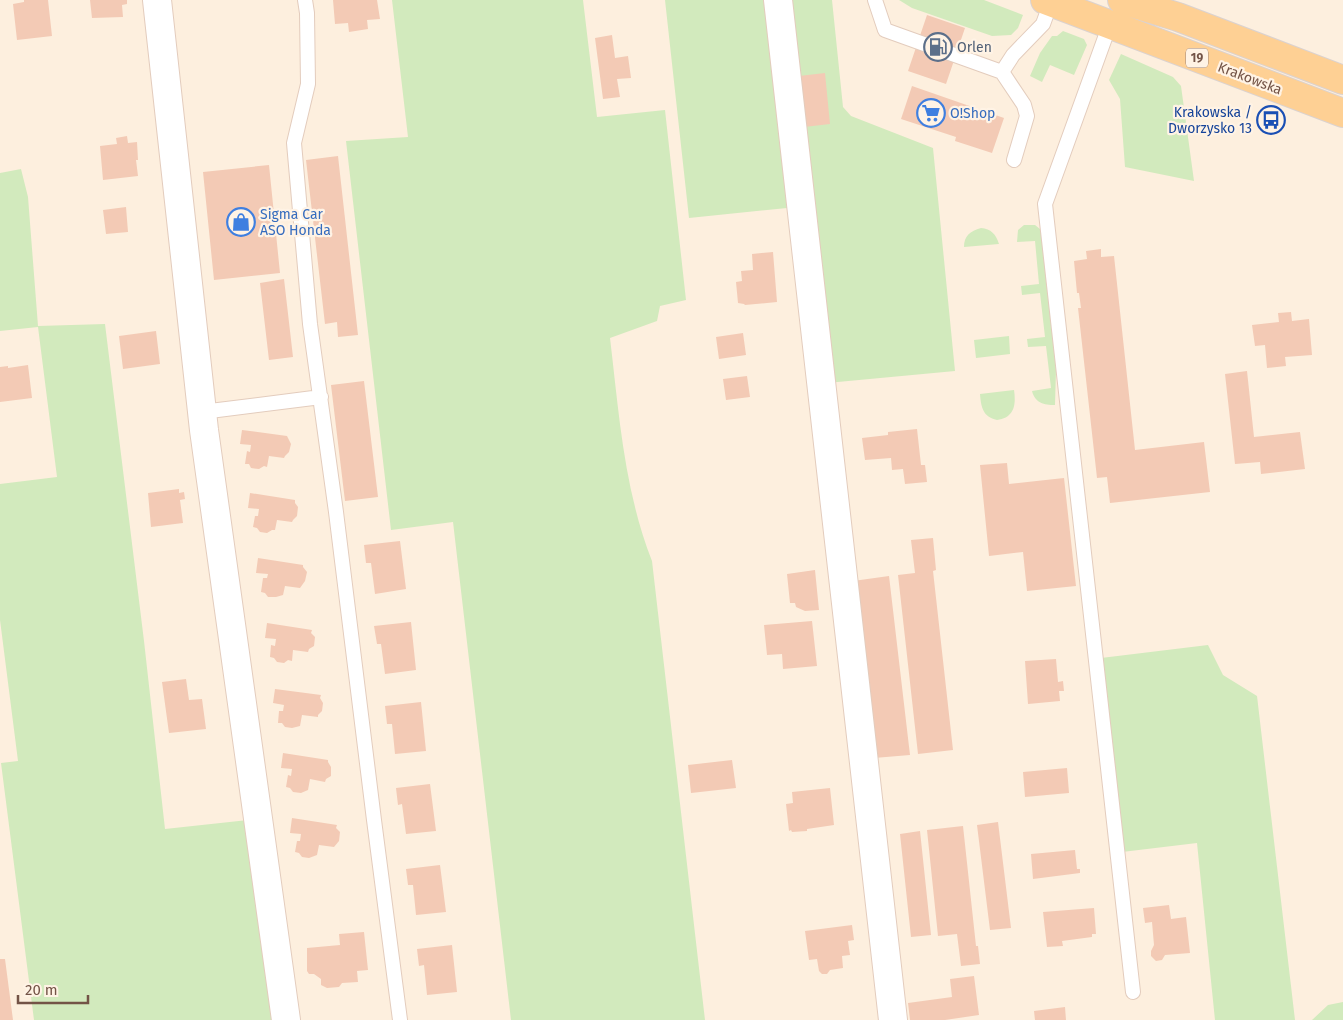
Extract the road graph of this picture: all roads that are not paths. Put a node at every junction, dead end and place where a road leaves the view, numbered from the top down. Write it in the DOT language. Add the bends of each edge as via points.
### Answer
graph roads {
  1 [pos="157,0"];
  2 [pos="304,0"];
  3 [pos="778,0"];
  4 [pos="875,0"];
  5 [pos="1122,0"];
  6 [pos="1048,1"];
  7 [pos="1110,24"];
  8 [pos="1002,72"];
  9 [pos="1343,80"];
  10 [pos="1343,113"];
  11 [pos="1014,160"];
  12 [pos="320,397"];
  13 [pos="202,412"];
  14 [pos="1133,992"];
  15 [pos="286,1020"];
  16 [pos="400,1020"];
  17 [pos="892,1020"];
  1 -- 13 [label="street"];
  2 -- 12 [label="lane" via="308,84 294,144"];
  3 -- 17 [label="street"];
  4 -- 8 [label="lane" via="885,30"];
  5 -- 9 [label="main road, 19" via="1178,17"];
  6 -- 7 [label="main road, Krakowska / 19"];
  6 -- 8 [label="lane" via="1043,24 1013,55"];
  7 -- 10 [label="main road, Krakowska / 19"];
  7 -- 14 [label="lane" via="1045,204"];
  8 -- 11 [label="lane" via="1024,105 1027,116"];
  12 -- 13 [label="lane"];
  12 -- 16 [label="lane"];
  13 -- 15 [label="street"];
}
